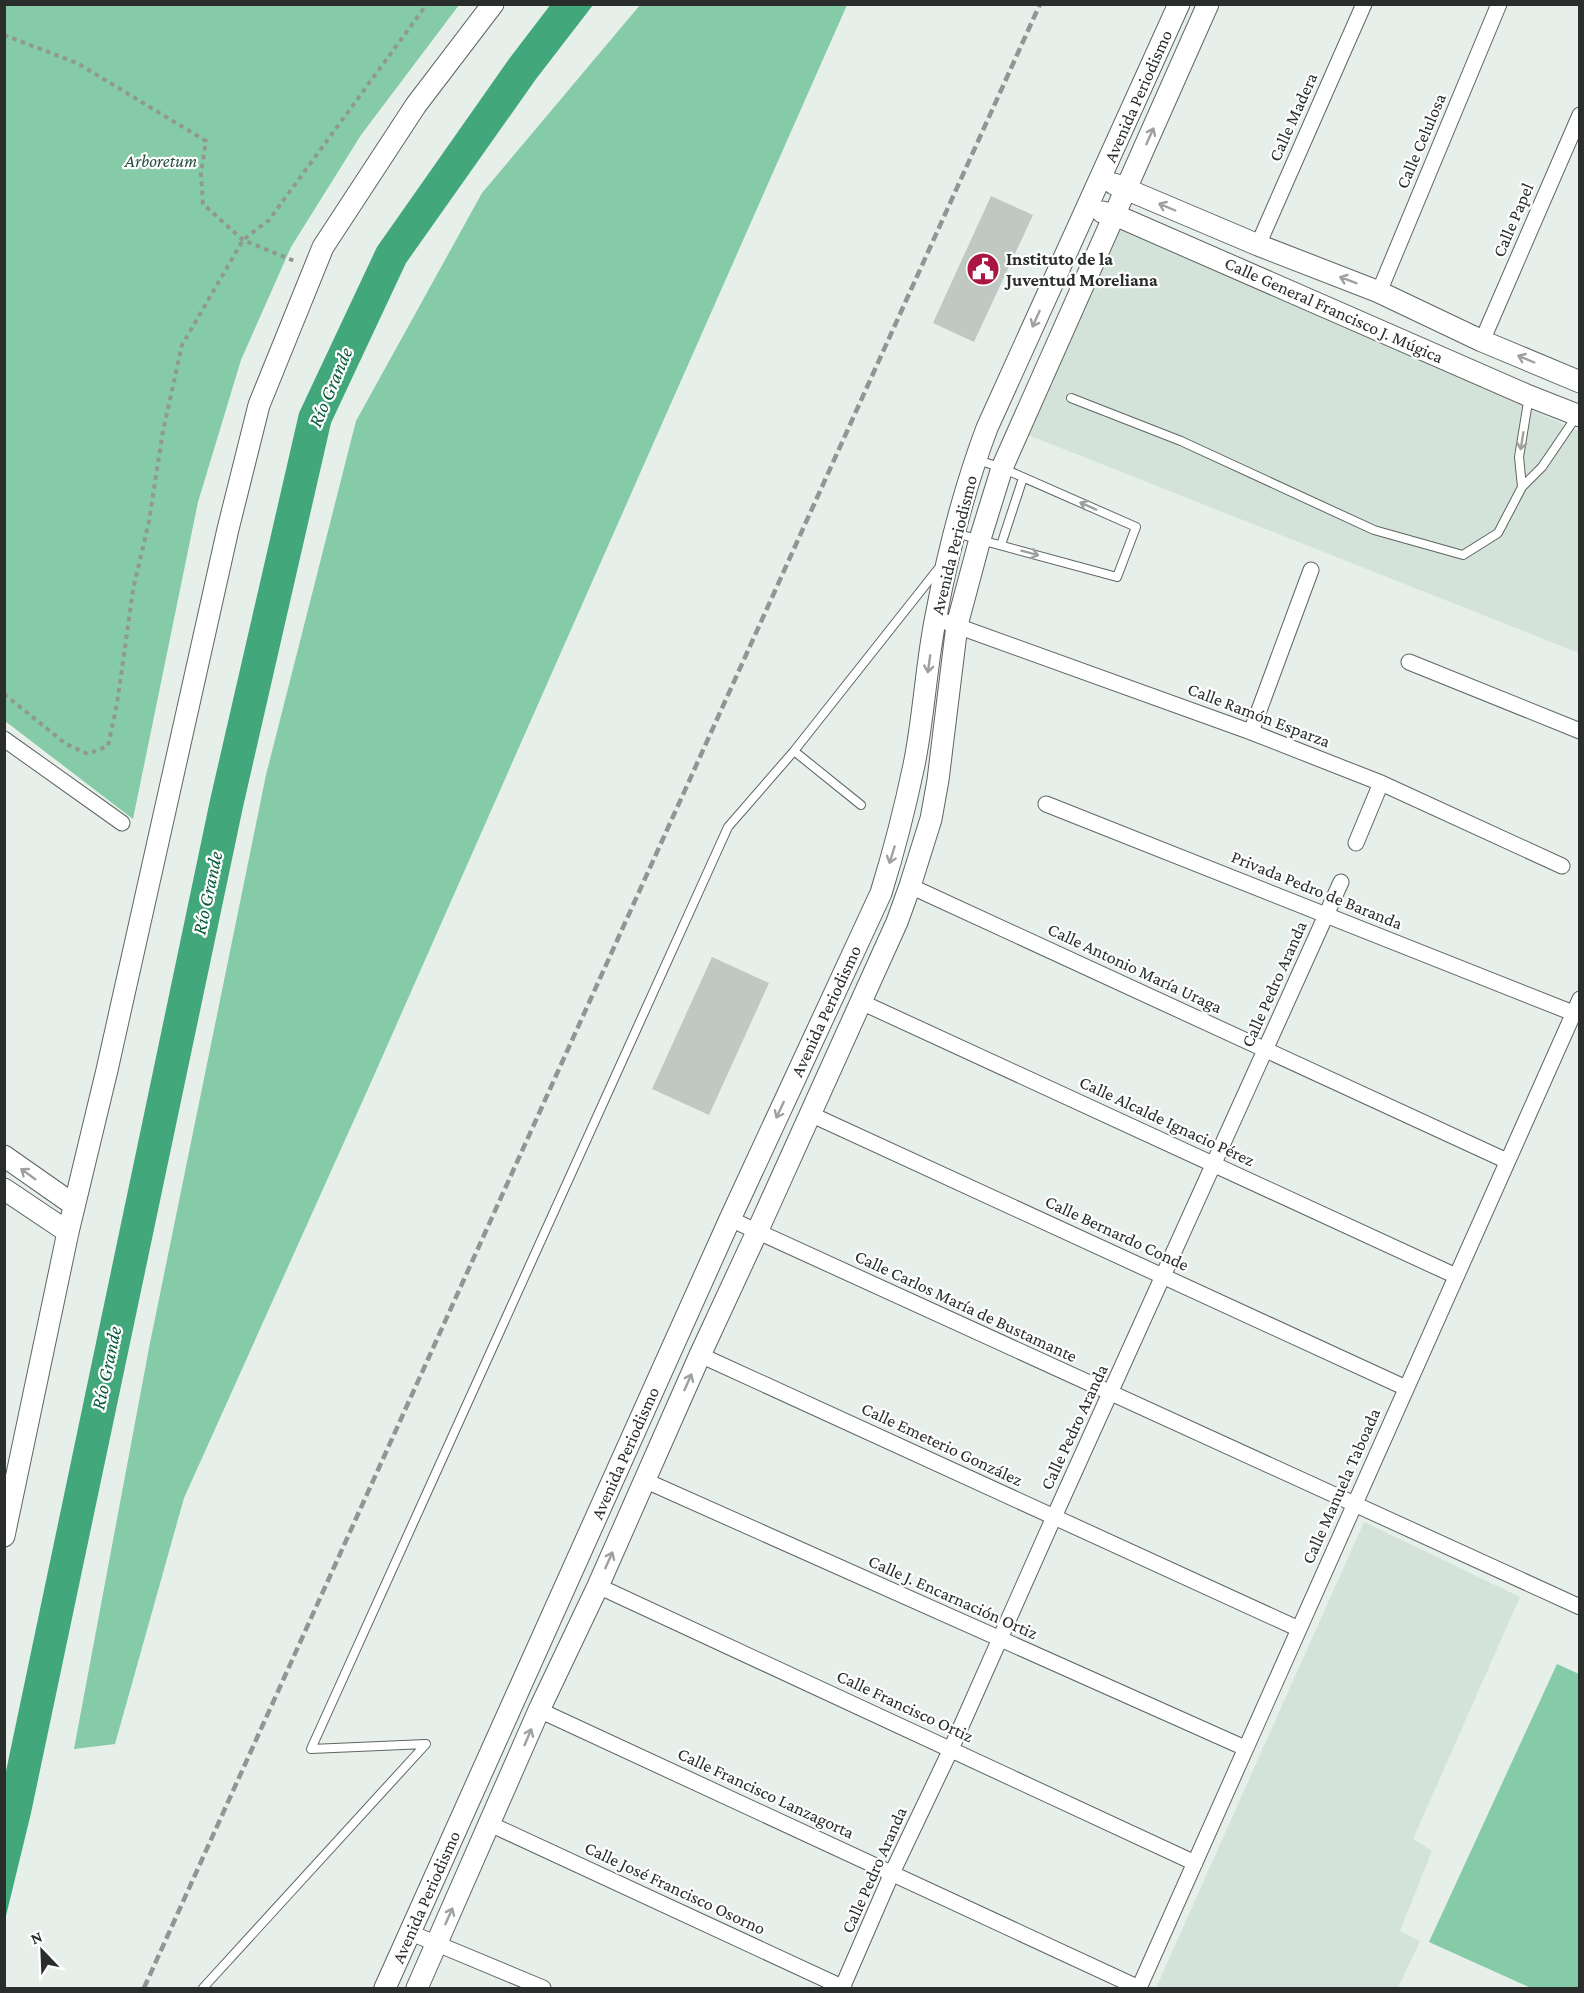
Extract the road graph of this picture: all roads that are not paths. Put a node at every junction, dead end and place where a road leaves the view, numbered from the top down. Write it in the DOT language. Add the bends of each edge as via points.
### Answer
graph roads {
  1 [pos="493,4"];
  2 [pos="1179,4"];
  3 [pos="1208,4"];
  4 [pos="1364,4"];
  5 [pos="1499,4"];
  6 [pos="1580,115"];
  7 [pos="1101,178"];
  8 [pos="1126,189"];
  9 [pos="1087,208"];
  10 [pos="1114,216"];
  11 [pos="1258,245"];
  12 [pos="1379,292"];
  13 [pos="1482,341"];
  14 [pos="1580,382"];
  15 [pos="1529,396"];
  16 [pos="1071,398"];
  17 [pos="1579,415"];
  18 [pos="975,459"];
  19 [pos="1002,468"];
  20 [pos="1023,478"];
  21 [pos="1522,487"];
  22 [pos="954,532"];
  23 [pos="980,539"];
  24 [pos="1001,545"];
  25 [pos="949,556"];
  26 [pos="1311,570"];
  27 [pos="935,618"];
  28 [pos="957,625"];
  29 [pos="1408,662"];
  30 [pos="1580,731"];
  31 [pos="1251,732"];
  32 [pos="4,739"];
  33 [pos="794,751"];
  34 [pos="1382,783"];
  35 [pos="1046,804"];
  36 [pos="861,805"];
  37 [pos="122,824"];
  38 [pos="1356,843"];
  39 [pos="1562,866"];
  40 [pos="1341,882"];
  41 [pos="910,886"];
  42 [pos="1326,915"];
  43 [pos="861,1002"];
  44 [pos="1576,1006"];
  45 [pos="1266,1050"];
  46 [pos="810,1114"];
  47 [pos="4,1156"];
  48 [pos="1507,1161"];
  49 [pos="1214,1164"];
  50 [pos="4,1189"];
  51 [pos="52,1191"];
  52 [pos="74,1205"];
  53 [pos="44,1217"];
  54 [pos="730,1219"];
  55 [pos="68,1232"];
  56 [pos="758,1232"];
  57 [pos="1164,1276"];
  58 [pos="1456,1276"];
  59 [pos="700,1355"];
  60 [pos="1406,1388"];
  61 [pos="1111,1393"];
  62 [pos="644,1480"];
  63 [pos="1354,1504"];
  64 [pos="1054,1517"];
  65 [pos="4,1536"];
  66 [pos="598,1586"];
  67 [pos="1580,1607"];
  68 [pos="1299,1629"];
  69 [pos="1000,1639"];
  70 [pos="539,1710"];
  71 [pos="951,1749"];
  72 [pos="1245,1749"];
  73 [pos="490,1824"];
  74 [pos="1195,1863"];
  75 [pos="892,1873"];
  76 [pos="411,1933"];
  77 [pos="436,1943"];
  78 [pos="843,1988"];
  79 [pos="1139,1988"];
  80 [pos="203,1989"];
  81 [pos="385,1989"];
  82 [pos="417,1989"];
  83 [pos="543,1989"];
  1 -- 52 [label="street" via="416,105 323,247 259,405"];
  2 -- 7 [label="street, Avenida Periodismo"];
  8 -- 3 [label="street, Avenida Periodismo, one-way"];
  4 -- 11 [label="street, Calle Madera"];
  5 -- 12 [label="street, Calle Celulosa"];
  6 -- 13 [label="street, Calle Papel"];
  7 -- 8 [label="street, Calle General Francisco J. Múgica"];
  7 -- 9 [label="street, Avenida Periodismo"];
  8 -- 10 [label="street, Avenida Periodismo"];
  11 -- 8 [label="street, Calle General Francisco J. Múgica, one-way"];
  9 -- 10 [label="street, Calle General Francisco J. Múgica"];
  9 -- 18 [label="street, Avenida Periodismo, one-way"];
  10 -- 15 [label="street, Calle General Francisco J. Múgica"];
  10 -- 19 [label="street, Avenida Periodismo"];
  12 -- 11 [label="street, Calle General Francisco J. Múgica, one-way"];
  12 -- 13 [label="street, Calle General Francisco J. Múgica"];
  14 -- 13 [label="street, Calle General Francisco J. Múgica, one-way"];
  15 -- 17 [label="street, Calle General Francisco J. Múgica"];
  15 -- 21 [label="lane, one-way" via="1519,457"];
  16 -- 21 [label="lane" via="1182,441 1374,530 1463,555 1498,533"];
  17 -- 21 [label="lane" via="1542,467"];
  18 -- 19 [label="lane"];
  18 -- 22 [label="street, Avenida Periodismo"];
  19 -- 20 [label="lane"];
  19 -- 23 [label="street, Avenida Periodismo"];
  20 -- 24 [label="lane"];
  24 -- 20 [label="lane, one-way" via="1117,577 1136,527"];
  22 -- 23 [label="lane"];
  22 -- 25 [label="street, Avenida Periodismo"];
  23 -- 24 [label="lane"];
  23 -- 28 [label="street, Avenida Periodismo"];
  25 -- 27 [label="street, Avenida Periodismo"];
  25 -- 33 [label="lane"];
  26 -- 31 [label="street"];
  27 -- 28 [label="street, Calle Ramón Esparza"];
  27 -- 54 [label="street, Avenida Periodismo, one-way" via="914,763 895,847 880,892"];
  28 -- 31 [label="street, Calle Ramón Esparza"];
  28 -- 41 [label="street, Avenida Periodismo" via="938,780"];
  29 -- 30 [label="street"];
  31 -- 34 [label="street, Calle Ramón Esparza"];
  32 -- 37 [label="street"];
  33 -- 36 [label="lane"];
  33 -- 80 [label="lane" via="728,827 311,1749 426,1743"];
  34 -- 38 [label="street"];
  34 -- 39 [label="street, Calle Ramón Esparza"];
  35 -- 42 [label="street, Privada Pedro de Baranda"];
  40 -- 42 [label="street, Calle Pedro Aranda"];
  41 -- 43 [label="street, Avenida Periodismo"];
  41 -- 45 [label="street, Calle Antonio María Uraga"];
  42 -- 44 [label="street, Privada Pedro de Baranda"];
  42 -- 45 [label="street, Calle Pedro Aranda"];
  43 -- 46 [label="street, Avenida Periodismo"];
  43 -- 49 [label="street, Calle Alcalde Ignacio Pérez"];
  44 -- 48 [label="street, Calle Manuela Taboada"];
  45 -- 48 [label="street, Calle Antonio María Uraga"];
  45 -- 49 [label="street, Calle Pedro Aranda"];
  46 -- 56 [label="street, Avenida Periodismo"];
  46 -- 57 [label="street, Calle Bernardo Conde"];
  51 -- 47 [label="street, one-way"];
  48 -- 58 [label="street, Calle Manuela Taboada"];
  49 -- 57 [label="street, Calle Pedro Aranda"];
  49 -- 58 [label="street, Calle Alcalde Ignacio Pérez"];
  50 -- 53 [label="street"];
  51 -- 52 [label="street"];
  51 -- 53 [label="street"];
  52 -- 55 [label="street"];
  53 -- 55 [label="street"];
  54 -- 56 [label="street, Calle Carlos María de Bustamante"];
  54 -- 76 [label="street, Avenida Periodismo"];
  55 -- 65 [label="street"];
  56 -- 59 [label="street, Avenida Periodismo"];
  56 -- 61 [label="street, Calle Carlos María de Bustamante"];
  57 -- 60 [label="street, Calle Bernardo Conde"];
  57 -- 61 [label="street, Calle Pedro Aranda"];
  58 -- 60 [label="street, Calle Manuela Taboada"];
  62 -- 59 [label="street, Avenida Periodismo, one-way"];
  59 -- 64 [label="street, Calle Emeterio González"];
  60 -- 63 [label="street, Calle Manuela Taboada"];
  61 -- 63 [label="street, Calle Carlos María de Bustamante"];
  61 -- 64 [label="street, Calle Pedro Aranda"];
  66 -- 62 [label="street, Avenida Periodismo, one-way"];
  62 -- 69 [label="street, Calle J. Encarnación Ortiz"];
  63 -- 67 [label="street, Calle Carlos María de Bustamante"];
  63 -- 68 [label="street, Calle Manuela Taboada"];
  64 -- 68 [label="street, Calle Emeterio González"];
  64 -- 69 [label="street, Calle Pedro Aranda"];
  66 -- 70 [label="street, Avenida Periodismo"];
  66 -- 71 [label="street, Calle Francisco Ortiz"];
  68 -- 72 [label="street, Calle Manuela Taboada"];
  69 -- 71 [label="street, Calle Pedro Aranda"];
  69 -- 72 [label="street, Calle J. Encarnación Ortiz"];
  73 -- 70 [label="street, Avenida Periodismo, one-way"];
  70 -- 75 [label="street, Calle Francisco Lanzagorta"];
  71 -- 74 [label="street, Calle Francisco Ortiz"];
  71 -- 75 [label="street, Calle Pedro Aranda"];
  72 -- 74 [label="street, Calle Manuela Taboada"];
  77 -- 73 [label="street, Avenida Periodismo, one-way"];
  73 -- 78 [label="street, Calle José Francisco Osorno"];
  74 -- 79 [label="street, Calle Manuela Taboada"];
  75 -- 78 [label="street, Calle Pedro Aranda"];
  75 -- 79 [label="street, Calle Francisco Lanzagorta"];
  76 -- 77 [label="street"];
  76 -- 81 [label="street, Avenida Periodismo"];
  77 -- 82 [label="street, Avenida Periodismo"];
  77 -- 83 [label="street"];
}
